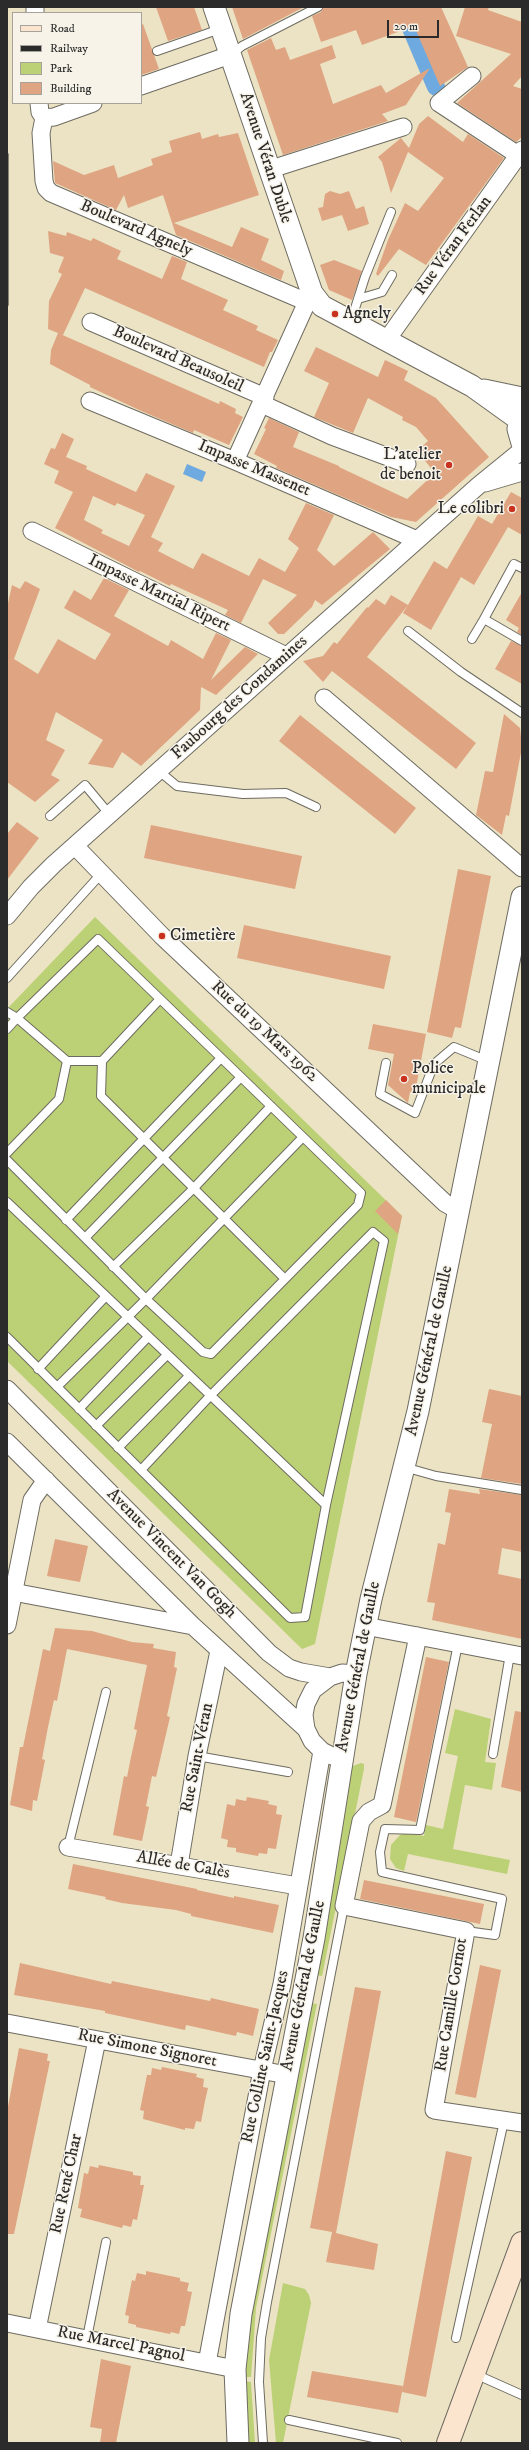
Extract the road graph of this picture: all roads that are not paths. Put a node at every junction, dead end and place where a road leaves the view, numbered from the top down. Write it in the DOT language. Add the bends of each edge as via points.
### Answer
graph roads {
  1 [pos="214,7"];
  2 [pos="318,7"];
  3 [pos="221,29"];
  4 [pos="156,51"];
  5 [pos="230,55"];
  6 [pos="472,76"];
  7 [pos="142,86"];
  8 [pos="90,104"];
  9 [pos="41,110"];
  10 [pos="403,126"];
  11 [pos="520,153"];
  12 [pos="268,170"];
  13 [pos="391,212"];
  14 [pos="392,275"];
  15 [pos="358,298"];
  16 [pos="315,302"];
  17 [pos="91,322"];
  18 [pos="351,322"];
  19 [pos="386,341"];
  20 [pos="472,386"];
  21 [pos="522,398"];
  22 [pos="90,401"];
  23 [pos="263,401"];
  24 [pos="520,412"];
  25 [pos="522,443"];
  26 [pos="522,450"];
  27 [pos="235,461"];
  28 [pos="407,464"];
  29 [pos="522,472"];
  30 [pos="479,485"];
  31 [pos="32,531"];
  32 [pos="417,540"];
  33 [pos="522,568"];
  34 [pos="484,619"];
  35 [pos="408,631"];
  36 [pos="472,639"];
  37 [pos="522,641"];
  38 [pos="286,656"];
  39 [pos="324,698"];
  40 [pos="522,713"];
  41 [pos="159,771"];
  42 [pos="316,807"];
  43 [pos="110,815"];
  44 [pos="50,816"];
  45 [pos="75,846"];
  46 [pos="522,868"];
  47 [pos="101,874"];
  48 [pos="522,897"];
  49 [pos="9,909"];
  50 [pos="7,978"];
  51 [pos="160,998"];
  52 [pos="7,1012"];
  53 [pos="17,1018"];
  54 [pos="7,1029"];
  55 [pos="221,1058"];
  56 [pos="67,1061"];
  57 [pos="102,1061"];
  58 [pos="489,1061"];
  59 [pos="386,1063"];
  60 [pos="241,1077"];
  61 [pos="271,1106"];
  62 [pos="303,1137"];
  63 [pos="143,1140"];
  64 [pos="7,1153"];
  65 [pos="162,1158"];
  66 [pos="7,1160"];
  67 [pos="193,1189"];
  68 [pos="7,1202"];
  69 [pos="459,1211"];
  70 [pos="224,1219"];
  71 [pos="66,1220"];
  72 [pos="85,1238"];
  73 [pos="113,1267"];
  74 [pos="285,1279"];
  75 [pos="106,1296"];
  76 [pos="146,1299"];
  77 [pos="127,1317"];
  78 [pos="148,1337"];
  79 [pos="7,1338"];
  80 [pos="167,1354"];
  81 [pos="38,1369"];
  82 [pos="189,1376"];
  83 [pos="57,1388"];
  84 [pos="7,1389"];
  85 [pos="210,1396"];
  86 [pos="79,1409"];
  87 [pos="96,1426"];
  88 [pos="9,1445"];
  89 [pos="118,1448"];
  90 [pos="404,1467"];
  91 [pos="141,1470"];
  92 [pos="46,1480"];
  93 [pos="522,1490"];
  94 [pos="326,1505"];
  95 [pos="13,1592"];
  96 [pos="7,1625"];
  97 [pos="193,1626"];
  98 [pos="365,1626"];
  99 [pos="418,1636"];
  100 [pos="458,1644"];
  101 [pos="219,1651"];
  102 [pos="516,1655"];
  103 [pos="356,1674"];
  104 [pos="330,1677"];
  105 [pos="106,1692"];
  106 [pos="306,1729"];
  107 [pos="322,1751"];
  108 [pos="493,1754"];
  109 [pos="197,1756"];
  110 [pos="342,1759"];
  111 [pos="288,1772"];
  112 [pos="68,1847"];
  113 [pos="179,1865"];
  114 [pos="298,1886"];
  115 [pos="344,1906"];
  116 [pos="466,1931"];
  117 [pos="7,2023"];
  118 [pos="97,2040"];
  119 [pos="262,2070"];
  120 [pos="287,2075"];
  121 [pos="504,2121"];
  122 [pos="522,2124"];
  123 [pos="106,2242"];
  124 [pos="522,2243"];
  125 [pos="7,2323"];
  126 [pos="36,2329"];
  127 [pos="87,2338"];
  128 [pos="456,2338"];
  129 [pos="206,2362"];
  130 [pos="235,2369"];
  131 [pos="474,2373"];
  132 [pos="522,2395"];
  133 [pos="289,2420"];
  134 [pos="238,2443"];
  135 [pos="263,2443"];
  136 [pos="397,2443"];
  137 [pos="448,2443"];
  1 -- 3 [label="street, Avenue Véran Duble"];
  2 -- 5 [label="lane" via="242,46"];
  3 -- 4 [label="lane"];
  3 -- 5 [label="street, Avenue Véran Duble"];
  5 -- 7 [label="street"];
  5 -- 12 [label="street, Avenue Véran Duble"];
  6 -- 11 [label="street" via="439,103"];
  8 -- 9 [label="street" via="54,117"];
  9 -- 16 [label="street, Boulevard Agnely" via="44,181 51,193"];
  10 -- 12 [label="street"];
  11 -- 19 [label="street, Rue Véran Ferlan"];
  12 -- 16 [label="street, Avenue Véran Duble"];
  13 -- 15 [label="lane"];
  14 -- 15 [label="lane" via="382,292"];
  15 -- 18 [label="lane"];
  16 -- 18 [label="street, Boulevard Agnely"];
  16 -- 23 [label="street"];
  17 -- 23 [label="street, Boulevard Beausoleil"];
  18 -- 19 [label="street, Boulevard Agnely"];
  19 -- 20 [label="street, Boulevard Agnely"];
  20 -- 21 [label="street, Boulevard Agnely"];
  20 -- 24 [label="street, Boulevard Agnely"];
  22 -- 27 [label="street, Impasse Massenet"];
  23 -- 27 [label="street"];
  23 -- 28 [label="street, Boulevard Beausoleil" via="332,436"];
  24 -- 25 [label="street" via="518,429"];
  26 -- 30 [label="street, Faubourg des Condamines"];
  27 -- 32 [label="street, Impasse Massenet"];
  29 -- 30 [label="street, Faubourg des Condamines"];
  30 -- 32 [label="street, Faubourg des Condamines"];
  31 -- 38 [label="street, Impasse Martial Ripert"];
  32 -- 38 [label="street, Faubourg des Condamines"];
  33 -- 34 [label="lane" via="514,564"];
  34 -- 36 [label="lane"];
  34 -- 37 [label="lane"];
  35 -- 40 [label="lane" via="461,672"];
  38 -- 41 [label="street, Faubourg des Condamines"];
  39 -- 46 [label="street"];
  41 -- 42 [label="lane" via="177,786 243,794 286,793"];
  41 -- 43 [label="street, Faubourg des Condamines"];
  43 -- 44 [label="lane" via="85,785"];
  43 -- 45 [label="street, Faubourg des Condamines"];
  45 -- 47 [label="street, Rue du 19 Mars 1962"];
  45 -- 49 [label="street, Faubourg des Condamines"];
  47 -- 50 [label="lane"];
  47 -- 69 [label="street, Rue du 19 Mars 1962" via="162,936 439,1197"];
  48 -- 58 [label="street, Avenue Général de Gaulle"];
  51 -- 53 [label="lane" via="98,939"];
  51 -- 55 [label="lane"];
  51 -- 57 [label="lane"];
  52 -- 53 [label="lane"];
  53 -- 54 [label="lane"];
  53 -- 56 [label="lane"];
  55 -- 60 [label="lane"];
  55 -- 63 [label="lane"];
  56 -- 57 [label="lane"];
  56 -- 64 [label="lane" via="59,1099"];
  57 -- 63 [label="lane" via="101,1096"];
  58 -- 59 [label="lane" via="454,1047 434,1064 415,1113 380,1094"];
  58 -- 69 [label="street, Avenue Général de Gaulle"];
  60 -- 61 [label="lane"];
  60 -- 65 [label="lane"];
  61 -- 62 [label="lane"];
  61 -- 67 [label="lane"];
  62 -- 70 [label="lane"];
  62 -- 74 [label="lane" via="361,1193 358,1205"];
  63 -- 65 [label="lane"];
  63 -- 71 [label="lane"];
  65 -- 67 [label="lane"];
  65 -- 72 [label="lane"];
  66 -- 71 [label="lane"];
  67 -- 70 [label="lane"];
  67 -- 73 [label="lane"];
  68 -- 75 [label="lane"];
  69 -- 90 [label="street, Avenue Général de Gaulle"];
  70 -- 74 [label="lane"];
  70 -- 76 [label="lane"];
  71 -- 72 [label="lane"];
  72 -- 73 [label="lane"];
  73 -- 76 [label="lane"];
  74 -- 76 [label="lane" via="211,1354 203,1352"];
  75 -- 77 [label="lane"];
  75 -- 81 [label="lane"];
  76 -- 77 [label="lane"];
  77 -- 78 [label="lane"];
  77 -- 83 [label="lane"];
  78 -- 80 [label="lane"];
  78 -- 86 [label="lane"];
  79 -- 81 [label="lane"];
  80 -- 82 [label="lane"];
  80 -- 87 [label="lane"];
  81 -- 83 [label="lane"];
  82 -- 85 [label="lane"];
  82 -- 89 [label="lane"];
  83 -- 86 [label="lane"];
  84 -- 104 [label="street, Avenue Vincent Van Gogh" via="269,1653 289,1668"];
  85 -- 91 [label="lane"];
  85 -- 94 [label="lane"];
  85 -- 94 [label="lane" via="373,1232 384,1241"];
  86 -- 87 [label="lane"];
  87 -- 89 [label="lane"];
  88 -- 92 [label="street, Avenue Vincent Van Gogh"];
  89 -- 91 [label="lane"];
  90 -- 93 [label="lane" via="436,1476"];
  90 -- 98 [label="street, Avenue Général de Gaulle"];
  91 -- 94 [label="lane" via="290,1618 305,1617"];
  92 -- 95 [label="street" via="32,1500"];
  92 -- 97 [label="street, Avenue Vincent Van Gogh"];
  95 -- 96 [label="street"];
  95 -- 97 [label="street"];
  97 -- 101 [label="street, Avenue Vincent Van Gogh"];
  98 -- 99 [label="street"];
  98 -- 103 [label="street, Avenue Général de Gaulle"];
  99 -- 100 [label="street"];
  99 -- 115 [label="street" via="382,1804 369,1812 362,1821"];
  100 -- 102 [label="street"];
  100 -- 116 [label="lane" via="420,1830 386,1829 380,1852 382,1872 502,1899 495,1935"];
  101 -- 106 [label="street, Avenue Vincent Van Gogh"];
  101 -- 109 [label="street, Rue Saint-Véran"];
  102 -- 108 [label="lane"];
  103 -- 104 [label="street, Avenue Vincent Van Gogh" via="342,1673"];
  103 -- 110 [label="street, Avenue Général de Gaulle"];
  104 -- 106 [label="street" via="313,1690 306,1704"];
  105 -- 112 [label="lane"];
  106 -- 107 [label="street, Avenue Vincent Van Gogh" via="312,1741"];
  107 -- 110 [label="street, Avenue Vincent Van Gogh"];
  107 -- 114 [label="street, Rue Colline Saint-Jacques"];
  109 -- 111 [label="lane"];
  109 -- 113 [label="street, Rue Saint-Véran"];
  110 -- 120 [label="street, Avenue Général de Gaulle" via="324,1884"];
  112 -- 113 [label="street, Allée de Calès"];
  113 -- 114 [label="street, Allée de Calès"];
  114 -- 119 [label="street, Rue Colline Saint-Jacques" via="282,1984"];
  115 -- 116 [label="street, Rue Camille Cornot"];
  115 -- 135 [label="lane" via="261,2338 259,2382"];
  116 -- 121 [label="street, Rue Camille Cornot" via="434,2110"];
  117 -- 118 [label="street, Rue Simone Signoret"];
  118 -- 119 [label="street, Rue Simone Signoret"];
  118 -- 126 [label="street, Rue René Char"];
  119 -- 120 [label="street, Rue Simone Signoret"];
  119 -- 129 [label="street, Rue Colline Saint-Jacques"];
  120 -- 130 [label="street, Avenue Général de Gaulle" via="241,2314"];
  121 -- 122 [label="street, Rue Camille Cornot"];
  121 -- 128 [label="lane"];
  123 -- 127 [label="lane"];
  124 -- 131 [label="main road"];
  125 -- 126 [label="street, Rue Marcel Pagnol"];
  126 -- 127 [label="street, Rue Marcel Pagnol"];
  127 -- 129 [label="street, Rue Marcel Pagnol"];
  129 -- 130 [label="street, Rue Marcel Pagnol"];
  130 -- 134 [label="street, Avenue Général de Gaulle"];
  131 -- 132 [label="lane"];
  131 -- 137 [label="main road"];
  133 -- 136 [label="lane"];
}
